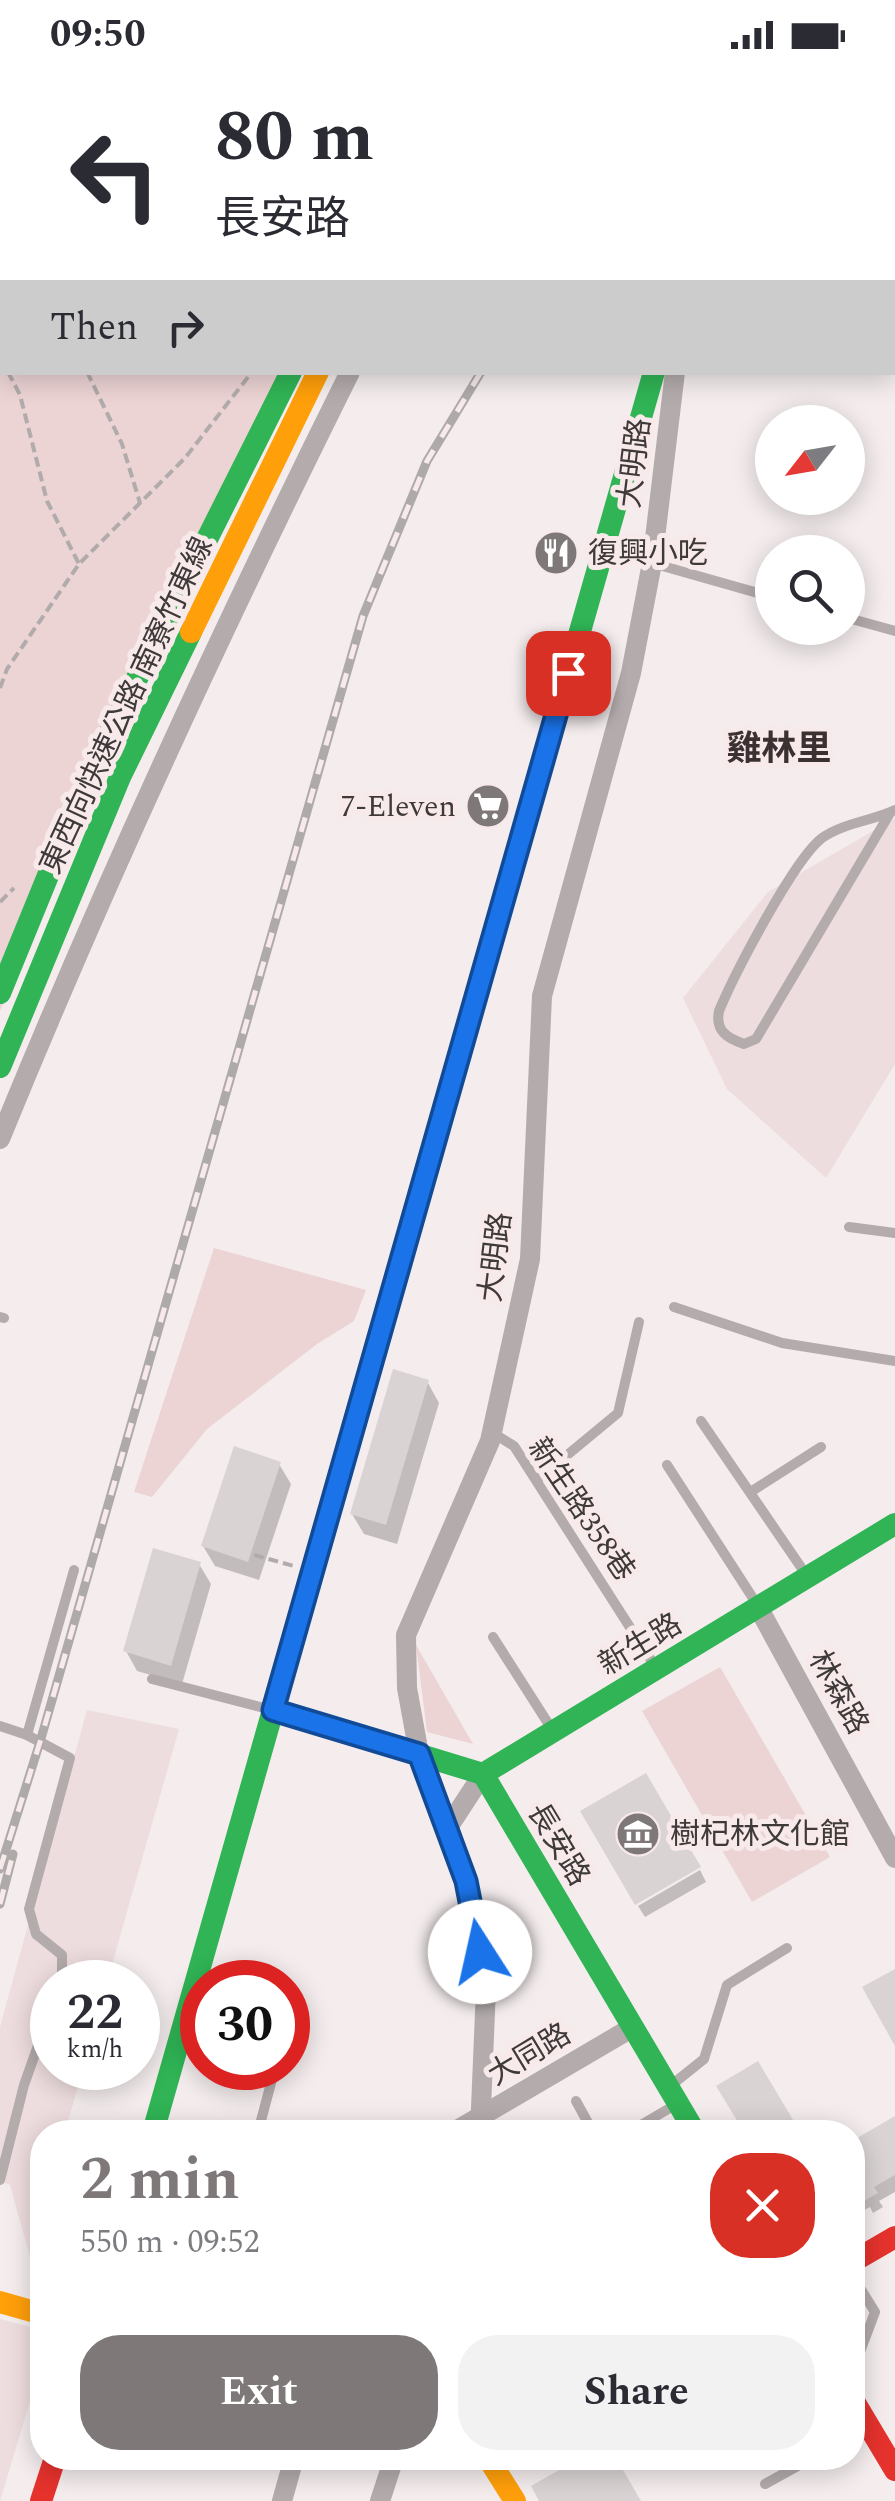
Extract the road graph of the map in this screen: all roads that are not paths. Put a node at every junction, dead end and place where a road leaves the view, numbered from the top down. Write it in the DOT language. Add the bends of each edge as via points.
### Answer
graph roads {
  1 [pos="289,375"];
  2 [pos="317,375"];
  3 [pos="348,375"];
  4 [pos="653,375"];
  5 [pos="675,375"];
  6 [pos="652,564"];
  7 [pos="755,592"];
  8 [pos="865,623"];
  9 [pos="895,631"];
  10 [pos="892,812"];
  11 [pos="0,993"];
  12 [pos="0,1067"];
  13 [pos="0,1140"];
  14 [pos="849,1227"];
  15 [pos="895,1233"];
  16 [pos="674,1307"];
  17 [pos="639,1322"];
  18 [pos="895,1361"];
  19 [pos="701,1421"];
  20 [pos="492,1432"];
  21 [pos="820,1448"];
  22 [pos="667,1465"];
  23 [pos="536,1480"];
  24 [pos="752,1492"];
  25 [pos="895,1524"];
  26 [pos="74,1570"];
  27 [pos="808,1577"];
  28 [pos="758,1607"];
  29 [pos="493,1638"];
  30 [pos="656,1669"];
  31 [pos="152,1679"];
  32 [pos="273,1710"];
  33 [pos="0,1726"];
  34 [pos="553,1732"];
  35 [pos="27,1735"];
  36 [pos="419,1754"];
  37 [pos="483,1774"];
  38 [pos="447,1829"];
  39 [pos="895,1858"];
  40 [pos="787,1948"];
  41 [pos="62,1960"];
  42 [pos="202,1960"];
  43 [pos="633,2028"];
  44 [pos="180,2038"];
  45 [pos="30,2068"];
  46 [pos="268,2090"];
  47 [pos="673,2095"];
  48 [pos="576,2101"];
  49 [pos="156,2120"];
  50 [pos="261,2120"];
  51 [pos="481,2120"];
  52 [pos="487,2120"];
  53 [pos="587,2120"];
  54 [pos="643,2120"];
  55 [pos="688,2120"];
  56 [pos="0,2180"];
  57 [pos="895,2237"];
  58 [pos="865,2254"];
  59 [pos="865,2296"];
  60 [pos="0,2302"];
  61 [pos="30,2311"];
  62 [pos="865,2339"];
  63 [pos="865,2435"];
  64 [pos="51,2470"];
  65 [pos="291,2470"];
  66 [pos="390,2470"];
  67 [pos="500,2470"];
  68 [pos="790,2470"];
  69 [pos="895,2470"];
  70 [pos="765,2484"];
  71 [pos="41,2501"];
  72 [pos="282,2501"];
  73 [pos="380,2501"];
  74 [pos="515,2501"];
  1 -- 11 [label="main road, 東西向快速公路 南寮竹東線" via="92,768"];
  2 -- 12 [label="main road, 東西向快速公路 南寮竹東線" via="120,776"];
  3 -- 13 [label="street" via="149,789"];
  4 -- 32 [label="main road"];
  5 -- 6 [label="street, 大明路"];
  6 -- 7 [label="lane"];
  6 -- 20 [label="street, 大明路" via="631,673 542,996 530,1258"];
  8 -- 9 [label="lane"];
  10 -- 10 [label="lane" via="833,832 806,855 719,1011 720,1031 744,1044 756,1039"];
  14 -- 15 [label="lane"];
  16 -- 18 [label="lane" via="782,1343"];
  17 -- 23 [label="lane" via="618,1414"];
  19 -- 24 [label="lane"];
  20 -- 23 [label="lane, 新生路358巷" via="514,1446"];
  20 -- 36 [label="street, 大明路" via="406,1635"];
  21 -- 24 [label="lane"];
  22 -- 28 [label="lane"];
  23 -- 30 [label="lane, 新生路358巷"];
  24 -- 27 [label="lane"];
  25 -- 27 [label="main road, 新生路"];
  26 -- 35 [label="lane"];
  27 -- 28 [label="main road, 新生路"];
  28 -- 30 [label="main road, 新生路"];
  28 -- 39 [label="street, 林森路"];
  29 -- 34 [label="lane"];
  30 -- 34 [label="main road, 新生路"];
  31 -- 32 [label="lane"];
  32 -- 36 [label="main road"];
  32 -- 42 [label="main road"];
  33 -- 35 [label="lane"];
  34 -- 37 [label="main road, 新生路"];
  35 -- 41 [label="lane" via="70,1758 28,1909 36,1934"];
  36 -- 37 [label="main road"];
  36 -- 38 [label="street, 大明路"];
  37 -- 38 [label="street, 新生路"];
  37 -- 43 [label="main road, 長安路"];
  38 -- 51 [label="street, 大明路" via="466,1881 486,1988"];
  40 -- 47 [label="lane" via="727,1985 704,2059"];
  43 -- 47 [label="main road, 長安路"];
  43 -- 52 [label="street, 大同路"];
  44 -- 49 [label="main road"];
  45 -- 56 [label="lane"];
  46 -- 50 [label="lane"];
  47 -- 54 [label="lane"];
  47 -- 55 [label="main road, 長安路"];
  48 -- 53 [label="lane"];
  57 -- 58 [label="main road"];
  59 -- 62 [label="lane" via="875,2312"];
  60 -- 61 [label="main road"];
  63 -- 69 [label="main road"];
  64 -- 71 [label="main road"];
  65 -- 72 [label="street"];
  66 -- 73 [label="street"];
  67 -- 74 [label="main road"];
  68 -- 70 [label="lane"];
}
